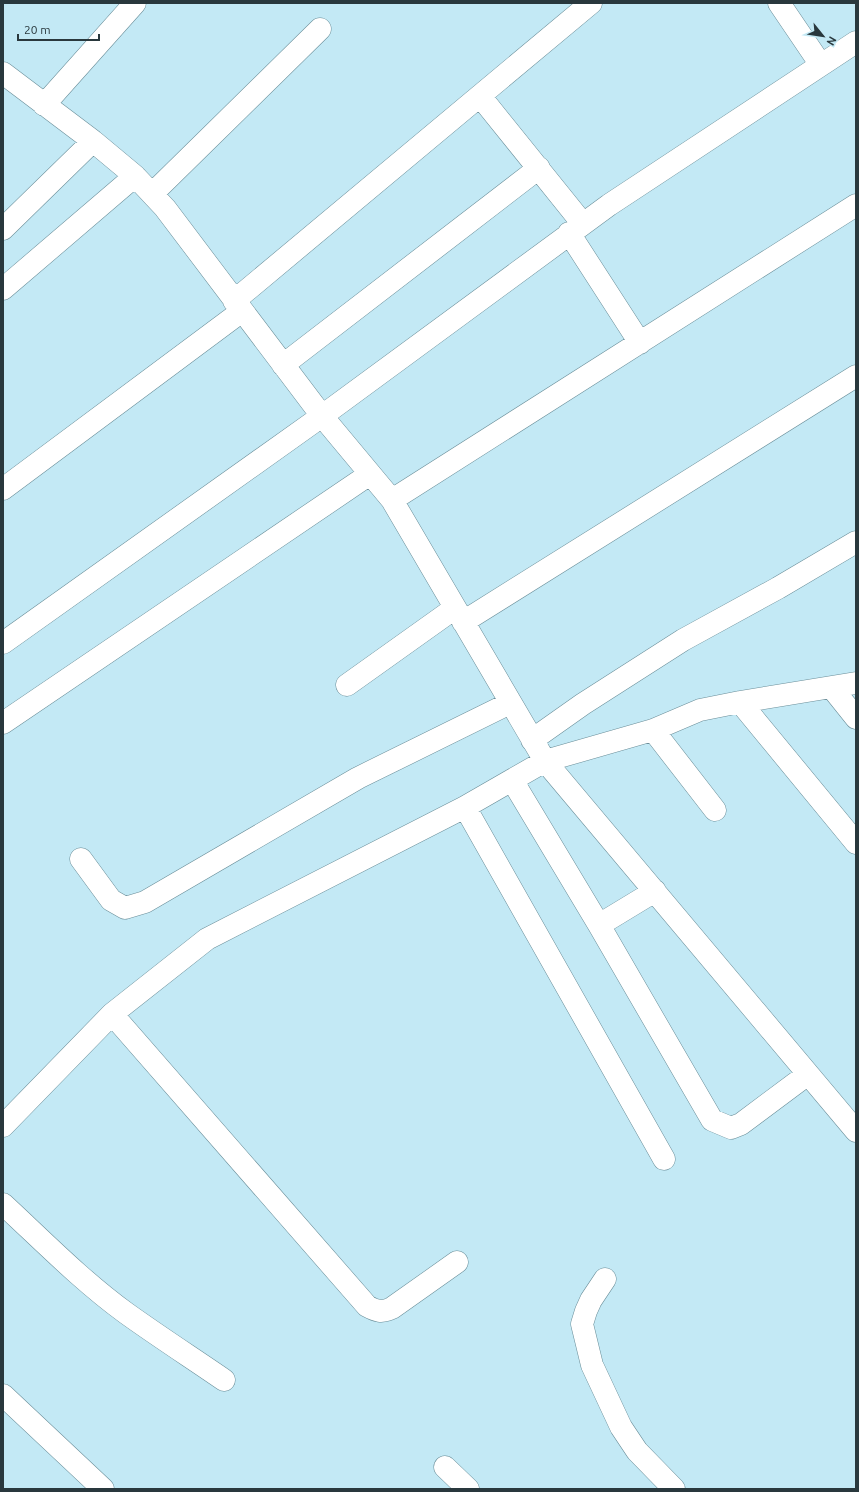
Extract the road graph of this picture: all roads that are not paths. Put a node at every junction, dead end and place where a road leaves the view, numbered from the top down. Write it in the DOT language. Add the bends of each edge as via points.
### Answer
graph roads {
  1 [pos="136,3"];
  2 [pos="591,3"];
  3 [pos="779,3"];
  4 [pos="320,29"];
  5 [pos="856,42"];
  6 [pos="821,65"];
  7 [pos="3,73"];
  8 [pos="480,96"];
  9 [pos="44,105"];
  10 [pos="93,142"];
  11 [pos="539,168"];
  12 [pos="135,176"];
  13 [pos="152,194"];
  14 [pos="856,205"];
  15 [pos="3,229"];
  16 [pos="576,229"];
  17 [pos="3,289"];
  18 [pos="238,306"];
  19 [pos="640,342"];
  20 [pos="283,365"];
  21 [pos="856,376"];
  22 [pos="322,416"];
  23 [pos="370,474"];
  24 [pos="3,489"];
  25 [pos="392,500"];
  26 [pos="856,542"];
  27 [pos="459,615"];
  28 [pos="3,643"];
  29 [pos="856,683"];
  30 [pos="347,685"];
  31 [pos="832,688"];
  32 [pos="740,702"];
  33 [pos="510,703"];
  34 [pos="856,718"];
  35 [pos="3,723"];
  36 [pos="653,730"];
  37 [pos="532,740"];
  38 [pos="545,761"];
  39 [pos="512,780"];
  40 [pos="465,807"];
  41 [pos="715,810"];
  42 [pos="856,843"];
  43 [pos="81,859"];
  44 [pos="654,891"];
  45 [pos="599,925"];
  46 [pos="112,1014"];
  47 [pos="808,1074"];
  48 [pos="3,1126"];
  49 [pos="856,1131"];
  50 [pos="664,1159"];
  51 [pos="3,1204"];
  52 [pos="457,1262"];
  53 [pos="605,1279"];
  54 [pos="224,1380"];
  55 [pos="3,1394"];
  56 [pos="445,1467"];
  57 [pos="103,1489"];
  58 [pos="468,1489"];
  59 [pos="674,1489"];
  1 -- 9 [label="street"];
  2 -- 8 [label="street"];
  3 -- 6 [label="street"];
  4 -- 13 [label="street"];
  5 -- 6 [label="street"];
  6 -- 16 [label="street"];
  7 -- 9 [label="street"];
  8 -- 11 [label="street"];
  8 -- 18 [label="street"];
  9 -- 10 [label="street"];
  10 -- 12 [label="street"];
  10 -- 15 [label="street"];
  11 -- 16 [label="street"];
  11 -- 20 [label="street"];
  12 -- 13 [label="street"];
  12 -- 17 [label="street"];
  13 -- 18 [label="street"];
  14 -- 19 [label="street"];
  16 -- 19 [label="street"];
  16 -- 22 [label="street"];
  18 -- 20 [label="street"];
  18 -- 24 [label="street"];
  19 -- 25 [label="street"];
  20 -- 22 [label="street"];
  21 -- 27 [label="street"];
  22 -- 23 [label="street"];
  22 -- 28 [label="street"];
  23 -- 25 [label="street"];
  23 -- 35 [label="street"];
  25 -- 27 [label="street"];
  26 -- 37 [label="street" via="683,640"];
  27 -- 30 [label="street"];
  27 -- 33 [label="street"];
  29 -- 31 [label="street"];
  31 -- 32 [label="street"];
  31 -- 34 [label="street"];
  32 -- 36 [label="street" via="700,710"];
  32 -- 42 [label="street"];
  33 -- 37 [label="street"];
  33 -- 43 [label="street" via="358,778 144,902 125,908 111,900"];
  36 -- 38 [label="street"];
  36 -- 41 [label="street"];
  37 -- 38 [label="street"];
  38 -- 39 [label="street"];
  38 -- 44 [label="street"];
  39 -- 40 [label="street"];
  39 -- 45 [label="street"];
  40 -- 46 [label="street" via="207,939"];
  40 -- 50 [label="street"];
  44 -- 45 [label="street"];
  44 -- 47 [label="street"];
  45 -- 47 [label="street" via="712,1120 731,1128 741,1124"];
  46 -- 48 [label="street"];
  46 -- 52 [label="street" via="366,1306 375,1311 385,1312"];
  47 -- 49 [label="street"];
  51 -- 54 [label="street" via="109,1300"];
  53 -- 59 [label="street" via="591,1300 582,1324 592,1365 621,1427 637,1451"];
  55 -- 57 [label="street"];
  56 -- 58 [label="street"];
}
